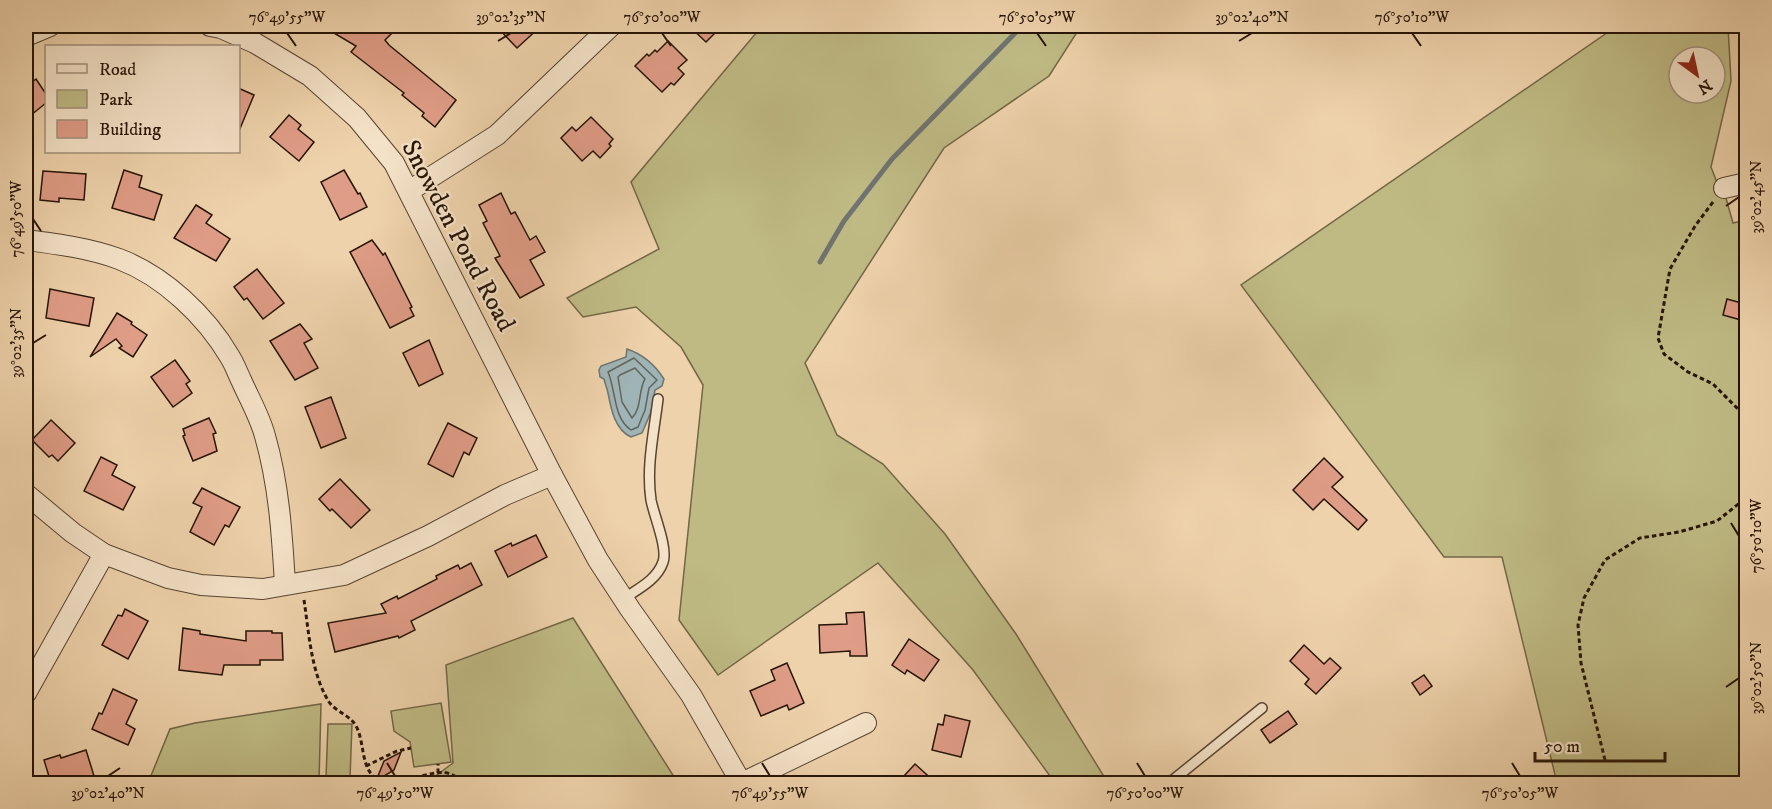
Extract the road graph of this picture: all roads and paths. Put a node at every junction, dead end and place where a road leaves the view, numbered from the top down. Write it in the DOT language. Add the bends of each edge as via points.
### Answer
graph roads {
  1 [pos="50,26"];
  2 [pos="210,26"];
  3 [pos="609,26"];
  4 [pos="26,36"];
  5 [pos="1746,183"];
  6 [pos="1724,188"];
  7 [pos="409,191"];
  8 [pos="26,240"];
  9 [pos="658,399"];
  10 [pos="1746,417"];
  11 [pos="552,475"];
  12 [pos="26,494"];
  13 [pos="1746,498"];
  14 [pos="104,554"];
  15 [pos="293,584"];
  16 [pos="623,599"];
  17 [pos="27,693"];
  18 [pos="1262,708"];
  19 [pos="866,723"];
  20 [pos="411,748"];
  21 [pos="1605,760"];
  22 [pos="438,764"];
  23 [pos="366,766"];
  24 [pos="438,772"];
  25 [pos="466,783"];
  26 [pos="742,783"];
  27 [pos="1168,783"];
  1 -- 4 [label="street"];
  2 -- 7 [label="street, Snowden Pond Road" via="255,43 328,91 374,137"];
  3 -- 7 [label="street" via="497,135"];
  5 -- 6 [label="street"];
  6 -- 10 [label="path" via="1695,226 1670,269 1658,338 1664,354 1713,384"];
  7 -- 11 [label="street, Snowden Pond Road"];
  8 -- 15 [label="street" via="94,251 121,260 172,291 212,330 230,357 265,435"];
  9 -- 16 [label="lane" via="650,479 664,559 650,581"];
  11 -- 15 [label="street" via="344,575"];
  11 -- 16 [label="street, Snowden Pond Road"];
  12 -- 14 [label="street"];
  13 -- 21 [label="path" via="1717,521 1640,538 1605,560 1584,598 1578,625 1581,663"];
  14 -- 15 [label="street" via="168,578 201,585 263,589"];
  14 -- 17 [label="street"];
  15 -- 23 [label="path" via="322,690 334,709 357,728"];
  16 -- 26 [label="street, Snowden Pond Road" via="691,694"];
  18 -- 27 [label="lane"];
  19 -- 26 [label="street"];
  20 -- 23 [label="path"];
  22 -- 24 [label="path"];
  23 -- 24 [label="path" via="384,782"];
  24 -- 25 [label="path" via="448,772"];
}
